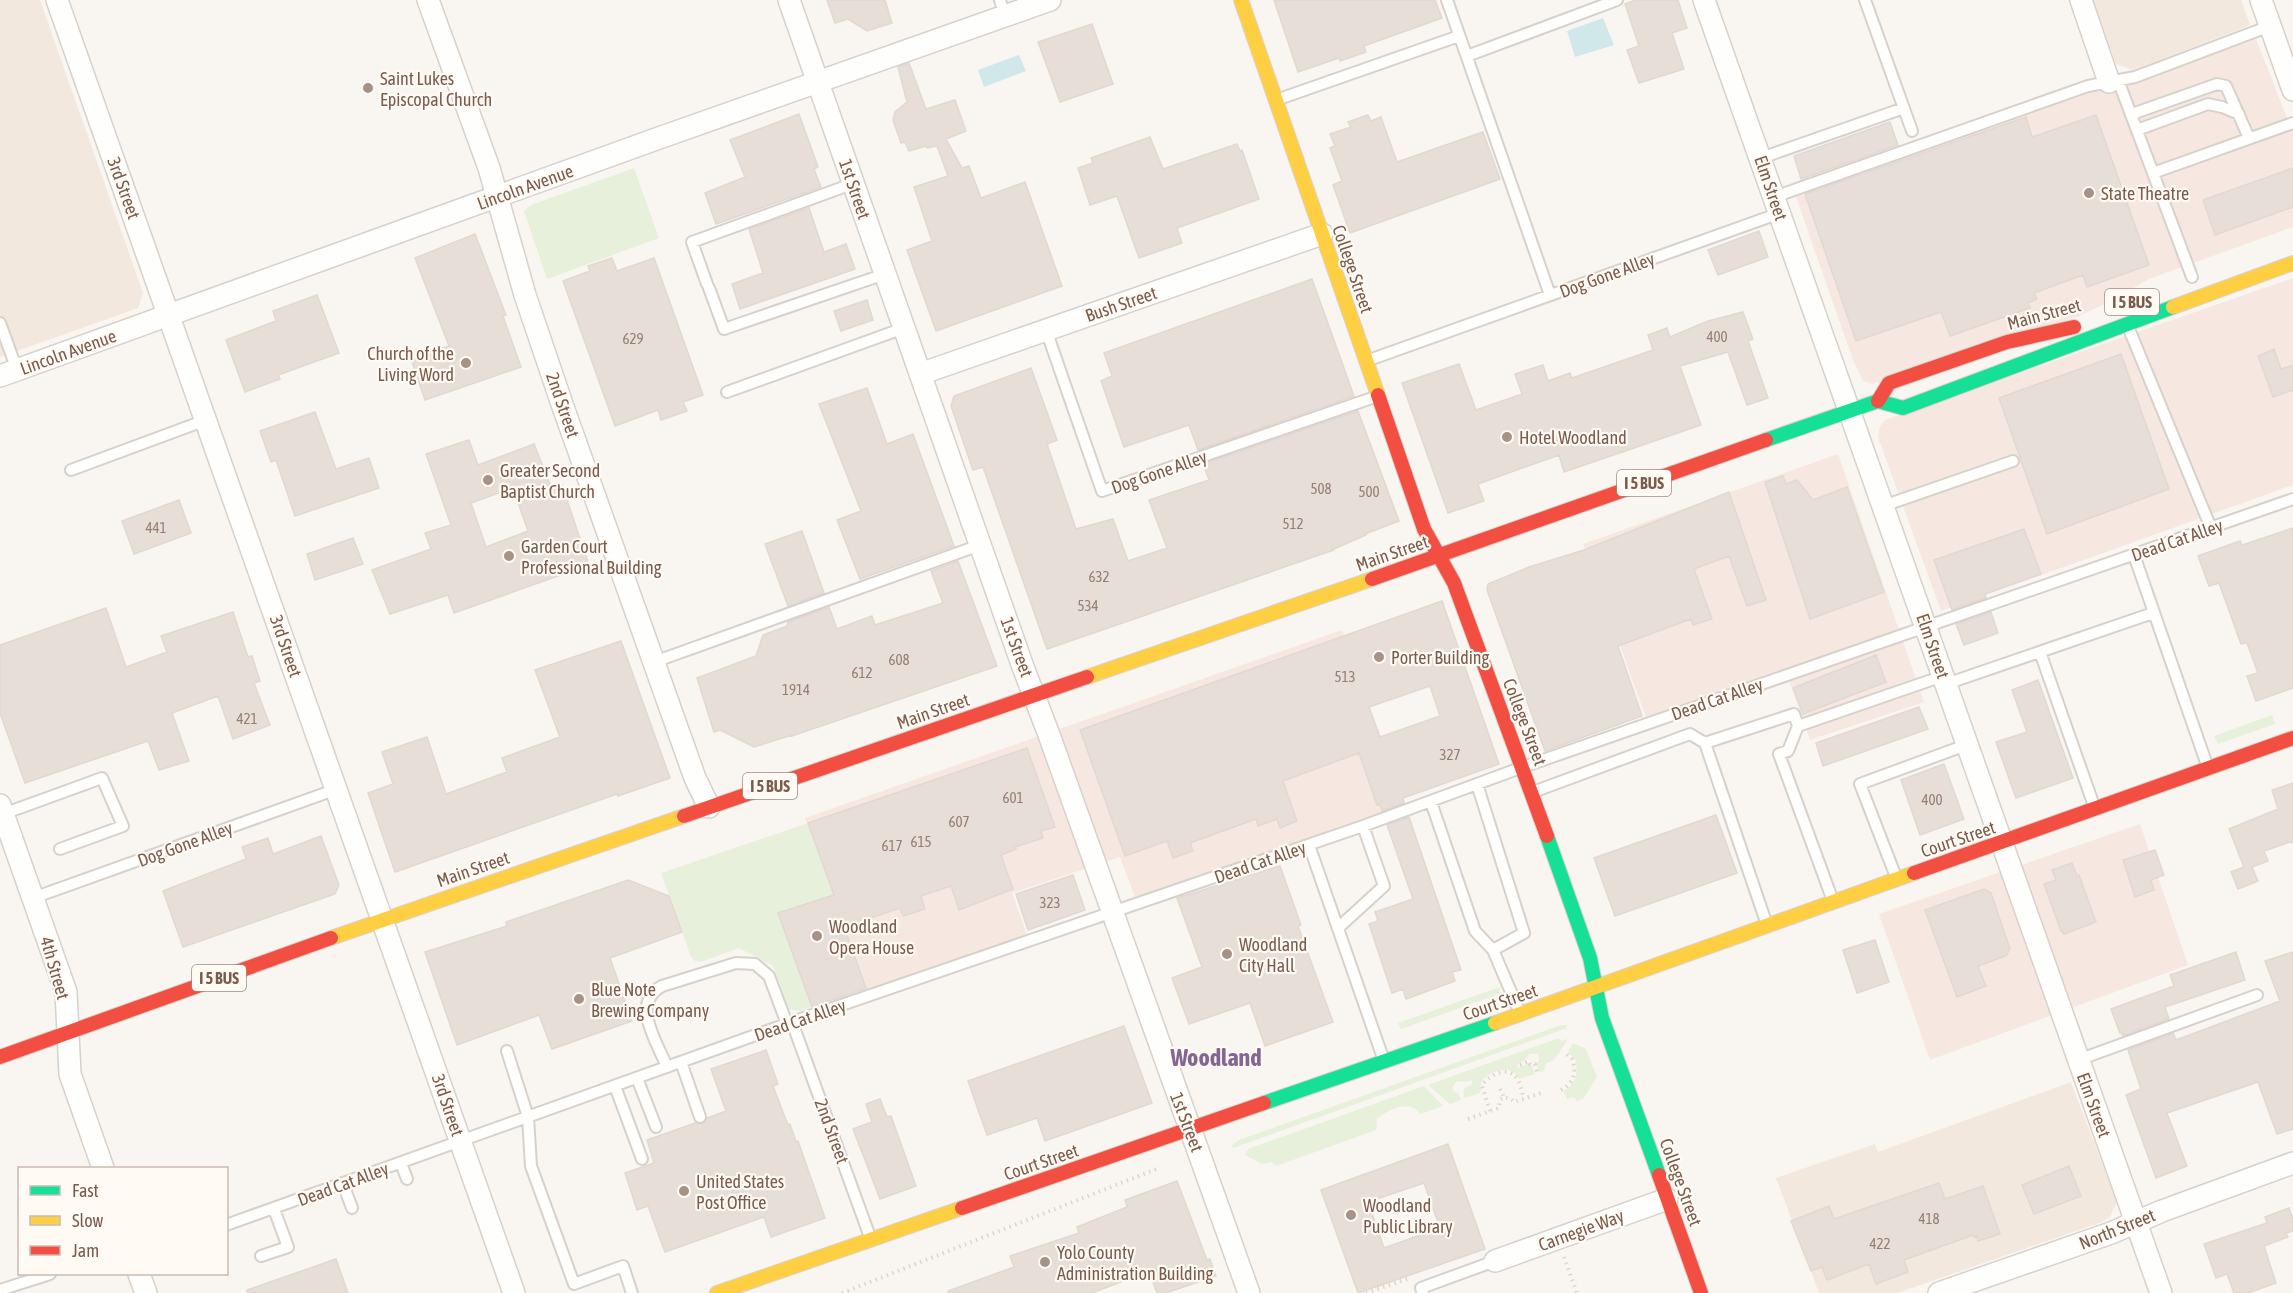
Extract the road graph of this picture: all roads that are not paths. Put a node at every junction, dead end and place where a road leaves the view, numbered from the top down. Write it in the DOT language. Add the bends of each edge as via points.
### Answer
graph roads {
  1 [pos="57,0"];
  2 [pos="429,0"];
  3 [pos="789,0"];
  4 [pos="1050,0"];
  5 [pos="1241,0"];
  6 [pos="1447,0"];
  7 [pos="1617,0"];
  8 [pos="1704,0"];
  9 [pos="1865,0"];
  10 [pos="2081,0"];
  11 [pos="2261,0"];
  12 [pos="1003,8"];
  13 [pos="2270,26"];
  14 [pos="1460,36"];
  15 [pos="1467,56"];
  16 [pos="2114,81"];
  17 [pos="817,82"];
  18 [pos="2293,90"];
  19 [pos="1275,100"];
  20 [pos="1904,108"];
  21 [pos="2132,114"];
  22 [pos="2239,114"];
  23 [pos="2293,123"];
  24 [pos="2138,130"];
  25 [pos="1912,131"];
  26 [pos="2249,138"];
  27 [pos="1761,158"];
  28 [pos="2153,173"];
  29 [pos="852,184"];
  30 [pos="497,198"];
  31 [pos="1777,205"];
  32 [pos="1322,234"];
  33 [pos="2293,263"];
  34 [pos="885,274"];
  35 [pos="2192,277"];
  36 [pos="1550,295"];
  37 [pos="169,315"];
  38 [pos="2087,322"];
  39 [pos="0,323"];
  40 [pos="2128,326"];
  41 [pos="904,328"];
  42 [pos="1046,330"];
  43 [pos="1366,361"];
  44 [pos="8,373"];
  45 [pos="920,374"];
  46 [pos="727,392"];
  47 [pos="1378,396"];
  48 [pos="1878,401"];
  49 [pos="1849,410"];
  50 [pos="206,420"];
  51 [pos="2013,461"];
  52 [pos="72,471"];
  53 [pos="2293,499"];
  54 [pos="1883,506"];
  55 [pos="2211,528"];
  56 [pos="980,546"];
  57 [pos="2134,555"];
  58 [pos="1439,556"];
  59 [pos="2153,613"];
  60 [pos="1926,626"];
  61 [pos="2040,652"];
  62 [pos="654,662"];
  63 [pos="1945,680"];
  64 [pos="1034,695"];
  65 [pos="1798,726"];
  66 [pos="2293,738"];
  67 [pos="1705,743"];
  68 [pos="1966,744"];
  69 [pos="1523,767"];
  70 [pos="2208,769"];
  71 [pos="1477,784"];
  72 [pos="337,789"];
  73 [pos="1532,792"];
  74 [pos="1431,802"];
  75 [pos="709,807"];
  76 [pos="2,809"];
  77 [pos="2095,809"];
  78 [pos="1363,826"];
  79 [pos="2001,843"];
  80 [pos="1308,845"];
  81 [pos="60,849"];
  82 [pos="1897,880"];
  83 [pos="33,898"];
  84 [pos="1834,902"];
  85 [pos="1113,913"];
  86 [pos="382,919"];
  87 [pos="1767,925"];
  88 [pos="1338,928"];
  89 [pos="1493,950"];
  90 [pos="1596,987"];
  91 [pos="2257,995"];
  92 [pos="1520,1014"];
  93 [pos="790,1023"];
  94 [pos="66,1034"];
  95 [pos="507,1051"];
  96 [pos="0,1057"];
  97 [pos="2078,1060"];
  98 [pos="1384,1061"];
  99 [pos="681,1062"];
  100 [pos="667,1067"];
  101 [pos="637,1078"];
  102 [pos="615,1086"];
  103 [pos="528,1117"];
  104 [pos="700,1117"];
  105 [pos="656,1127"];
  106 [pos="1191,1130"];
  107 [pos="461,1141"];
  108 [pos="642,1159"];
  109 [pos="401,1163"];
  110 [pos="2293,1164"];
  111 [pos="102,1167"];
  112 [pos="406,1179"];
  113 [pos="343,1184"];
  114 [pos="1668,1199"];
  115 [pos="352,1208"];
  116 [pos="274,1209"];
  117 [pos="2137,1222"];
  118 [pos="228,1224"];
  119 [pos="871,1240"];
  120 [pos="261,1256"];
  121 [pos="1495,1262"];
  122 [pos="47,1275"];
  123 [pos="139,1275"];
  124 [pos="1,1290"];
  125 [pos="146,1293"];
  126 [pos="514,1293"];
  127 [pos="632,1293"];
  128 [pos="717,1293"];
  129 [pos="1249,1293"];
  130 [pos="1423,1293"];
  131 [pos="1701,1293"];
  132 [pos="1940,1293"];
  133 [pos="2161,1293"];
  1 -- 37 [label="street, 3rd Street"];
  2 -- 30 [label="street, 2nd Street"];
  3 -- 17 [label="street, 1st Street"];
  4 -- 12 [label="street, Lincoln Avenue"];
  5 -- 19 [label="street, College Street"];
  6 -- 14 [label="lane"];
  7 -- 15 [label="lane"];
  8 -- 27 [label="street, Elm Street"];
  9 -- 20 [label="lane"];
  10 -- 16 [label="street"];
  11 -- 13 [label="street"];
  12 -- 17 [label="street, Lincoln Avenue"];
  13 -- 16 [label="lane, Dog Gone Alley" via="2135,77"];
  13 -- 18 [label="street"];
  14 -- 15 [label="lane"];
  14 -- 19 [label="lane"];
  15 -- 36 [label="lane"];
  16 -- 21 [label="lane"];
  16 -- 31 [label="lane, Dog Gone Alley" via="2088,86"];
  17 -- 29 [label="street, 1st Street"];
  17 -- 30 [label="street, Lincoln Avenue"];
  19 -- 32 [label="street, College Street"];
  20 -- 25 [label="lane"];
  20 -- 27 [label="lane"];
  21 -- 22 [label="lane" via="2217,84 2226,86"];
  21 -- 24 [label="lane"];
  22 -- 24 [label="lane" via="2208,104"];
  22 -- 26 [label="lane"];
  23 -- 26 [label="lane"];
  24 -- 28 [label="lane"];
  26 -- 28 [label="lane"];
  27 -- 31 [label="street, Elm Street"];
  28 -- 35 [label="lane"];
  29 -- 34 [label="street, 1st Street"];
  29 -- 34 [label="lane" via="692,242 708,286 724,329"];
  30 -- 37 [label="street, Lincoln Avenue"];
  30 -- 62 [label="street, 2nd Street" via="525,295"];
  31 -- 36 [label="lane, Dog Gone Alley"];
  31 -- 49 [label="street, Elm Street"];
  32 -- 42 [label="street, Bush Street"];
  32 -- 43 [label="street, College Street"];
  33 -- 40 [label="street, Main Street / I 5 BUS"];
  34 -- 41 [label="street, 1st Street"];
  36 -- 43 [label="lane, Dog Gone Alley"];
  37 -- 44 [label="street, Lincoln Avenue"];
  37 -- 50 [label="street, 3rd Street"];
  38 -- 48 [label="street, Main Street / I 5 BUS" via="2007,342 1889,383"];
  39 -- 44 [label="lane"];
  40 -- 48 [label="street, Main Street / I 5 BUS" via="1903,408"];
  40 -- 55 [label="lane"];
  41 -- 45 [label="street, 1st Street"];
  41 -- 46 [label="lane"];
  42 -- 45 [label="street, Bush Street"];
  42 -- 47 [label="lane, Dog Gone Alley" via="1102,491"];
  43 -- 47 [label="street, College Street"];
  45 -- 56 [label="street, 1st Street"];
  47 -- 58 [label="street, College Street" via="1424,529"];
  48 -- 49 [label="street, Main Street / I 5 BUS"];
  49 -- 54 [label="street, Elm Street"];
  49 -- 58 [label="street, Main Street / I 5 BUS"];
  50 -- 52 [label="lane"];
  50 -- 72 [label="street, 3rd Street"];
  51 -- 54 [label="lane"];
  53 -- 55 [label="lane, Dead Cat Alley"];
  54 -- 60 [label="street, Elm Street"];
  55 -- 57 [label="lane, Dead Cat Alley"];
  56 -- 62 [label="lane"];
  56 -- 64 [label="street, 1st Street"];
  57 -- 59 [label="lane"];
  57 -- 60 [label="lane, Dead Cat Alley"];
  58 -- 64 [label="street, Main Street / I 5 BUS"];
  58 -- 69 [label="street, College Street" via="1454,583"];
  59 -- 61 [label="lane"];
  59 -- 70 [label="lane"];
  60 -- 63 [label="street, Elm Street"];
  60 -- 69 [label="lane, Dead Cat Alley"];
  61 -- 63 [label="lane"];
  61 -- 77 [label="lane"];
  62 -- 75 [label="street, 2nd Street"];
  63 -- 65 [label="lane"];
  63 -- 68 [label="street, Elm Street"];
  64 -- 75 [label="street, Main Street / I 5 BUS"];
  64 -- 85 [label="street, 1st Street"];
  65 -- 67 [label="lane" via="1794,714"];
  65 -- 84 [label="lane" via="1788,751 1779,754"];
  66 -- 70 [label="street, Court Street"];
  67 -- 73 [label="lane" via="1690,734"];
  67 -- 87 [label="lane"];
  68 -- 79 [label="street, Elm Street"];
  68 -- 82 [label="lane" via="1860,784"];
  69 -- 71 [label="lane, Dead Cat Alley"];
  69 -- 73 [label="street, College Street"];
  70 -- 77 [label="street, Court Street"];
  71 -- 74 [label="lane, Dead Cat Alley"];
  71 -- 89 [label="lane" via="1524,933"];
  72 -- 83 [label="lane, Dog Gone Alley"];
  72 -- 86 [label="street, 3rd Street"];
  73 -- 90 [label="street, College Street" via="1590,958"];
  74 -- 78 [label="lane, Dead Cat Alley"];
  74 -- 89 [label="lane" via="1475,932"];
  75 -- 86 [label="street, Main Street / I 5 BUS"];
  76 -- 81 [label="lane" via="102,777 123,826"];
  76 -- 83 [label="street, 4th Street"];
  77 -- 79 [label="street, Court Street"];
  78 -- 80 [label="lane, Dead Cat Alley"];
  78 -- 88 [label="lane" via="1384,886"];
  79 -- 82 [label="street, Court Street"];
  79 -- 97 [label="street, Elm Street"];
  80 -- 85 [label="lane, Dead Cat Alley"];
  80 -- 88 [label="lane"];
  82 -- 84 [label="street, Court Street"];
  83 -- 94 [label="street, 4th Street" via="66,992"];
  84 -- 87 [label="street, Court Street"];
  85 -- 93 [label="lane, Dead Cat Alley"];
  85 -- 106 [label="street, 1st Street"];
  86 -- 94 [label="street, Main Street / I 5 BUS"];
  86 -- 107 [label="street, 3rd Street"];
  87 -- 90 [label="street, Court Street"];
  88 -- 98 [label="lane"];
  89 -- 92 [label="lane"];
  90 -- 92 [label="street, Court Street"];
  90 -- 114 [label="street, College Street" via="1602,1018"];
  91 -- 97 [label="lane"];
  92 -- 98 [label="street, Court Street"];
  93 -- 99 [label="lane, Dead Cat Alley"];
  93 -- 100 [label="lane, 2nd Street" via="769,976 755,964 736,963 662,986 647,999 647,1018"];
  93 -- 119 [label="lane, 2nd Street"];
  94 -- 96 [label="street, Main Street / I 5 BUS"];
  94 -- 111 [label="street, 4th Street" via="70,1074"];
  95 -- 103 [label="lane"];
  97 -- 117 [label="street, Elm Street"];
  98 -- 106 [label="street, Court Street"];
  99 -- 100 [label="lane, Dead Cat Alley"];
  99 -- 104 [label="lane"];
  100 -- 101 [label="lane, Dead Cat Alley"];
  101 -- 102 [label="lane, Dead Cat Alley"];
  101 -- 105 [label="lane"];
  102 -- 103 [label="lane, Dead Cat Alley"];
  102 -- 108 [label="lane"];
  103 -- 107 [label="lane, Dead Cat Alley"];
  103 -- 127 [label="lane" via="531,1166 574,1284 623,1266"];
  106 -- 119 [label="street, Court Street"];
  106 -- 129 [label="street, 1st Street"];
  107 -- 109 [label="lane, Dead Cat Alley"];
  107 -- 126 [label="street, 3rd Street"];
  109 -- 112 [label="lane"];
  109 -- 113 [label="lane, Dead Cat Alley"];
  110 -- 117 [label="street, North Street"];
  113 -- 115 [label="lane"];
  113 -- 116 [label="lane, Dead Cat Alley"];
  114 -- 121 [label="street, Carnegie Way"];
  114 -- 131 [label="street, College Street"];
  116 -- 118 [label="lane, Dead Cat Alley"];
  116 -- 120 [label="lane" via="288,1247"];
  117 -- 132 [label="street, North Street"];
  117 -- 133 [label="street, Elm Street"];
  119 -- 128 [label="street, Court Street"];
  121 -- 130 [label="lane" via="1421,1288"];
  122 -- 124 [label="lane"];
  123 -- 125 [label="street"];
}
